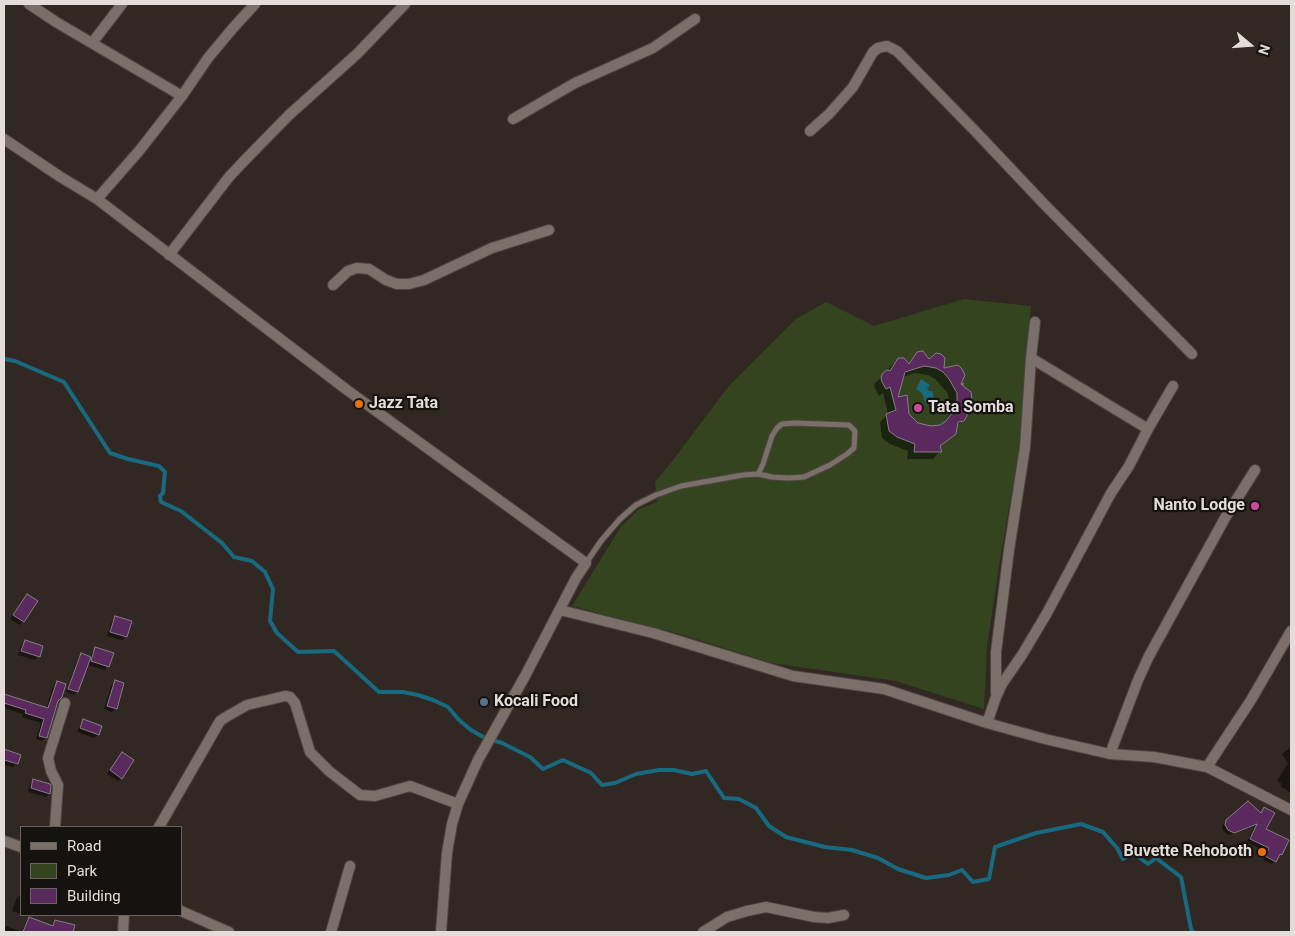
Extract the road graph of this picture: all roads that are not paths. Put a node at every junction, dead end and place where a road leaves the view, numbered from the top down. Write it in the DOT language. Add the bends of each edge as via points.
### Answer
graph roads {
  1 [pos="29,4"];
  2 [pos="122,4"];
  3 [pos="255,4"];
  4 [pos="405,4"];
  5 [pos="695,19"];
  6 [pos="92,43"];
  7 [pos="182,96"];
  8 [pos="513,119"];
  9 [pos="810,132"];
  10 [pos="4,139"];
  11 [pos="97,199"];
  12 [pos="549,230"];
  13 [pos="169,255"];
  14 [pos="333,284"];
  15 [pos="1036,322"];
  16 [pos="1192,354"];
  17 [pos="1031,358"];
  18 [pos="1173,386"];
  19 [pos="1148,429"];
  20 [pos="1255,470"];
  21 [pos="758,474"];
  22 [pos="586,563"];
  23 [pos="560,610"];
  24 [pos="1291,630"];
  25 [pos="996,697"];
  26 [pos="65,703"];
  27 [pos="987,723"];
  28 [pos="1110,754"];
  29 [pos="1207,767"];
  30 [pos="458,804"];
  31 [pos="1291,810"];
  32 [pos="55,826"];
  33 [pos="160,826"];
  34 [pos="4,841"];
  35 [pos="20,847"];
  36 [pos="350,866"];
  37 [pos="182,911"];
  38 [pos="124,916"];
  39 [pos="844,916"];
  40 [pos="124,932"];
  41 [pos="229,932"];
  42 [pos="331,932"];
  43 [pos="441,932"];
  44 [pos="703,932"];
  1 -- 6 [label="street"];
  2 -- 6 [label="street"];
  3 -- 7 [label="street" via="208,58"];
  4 -- 13 [label="street" via="239,166"];
  5 -- 8 [label="street" via="653,48 575,83"];
  6 -- 7 [label="street"];
  7 -- 11 [label="street"];
  9 -- 16 [label="street" via="852,87 873,52 887,46 897,51"];
  10 -- 11 [label="street"];
  11 -- 13 [label="street"];
  12 -- 14 [label="street" via="492,248 409,284 397,284 369,270 357,268"];
  13 -- 22 [label="street" via="347,390"];
  15 -- 17 [label="street"];
  17 -- 19 [label="street"];
  17 -- 25 [label="street" via="1025,447 996,652"];
  18 -- 19 [label="street"];
  19 -- 25 [label="street" via="1047,613"];
  20 -- 28 [label="street" via="1149,656"];
  21 -- 21 [label="lane" via="772,436 782,424 849,425 855,431 854,448 830,465 804,477"];
  21 -- 22 [label="lane" via="681,486 636,505 601,541"];
  22 -- 23 [label="street"];
  23 -- 27 [label="street" via="653,633 793,676 884,689"];
  23 -- 30 [label="street" via="478,760"];
  24 -- 29 [label="street"];
  25 -- 27 [label="street"];
  26 -- 32 [label="street" via="48,758 58,785"];
  27 -- 28 [label="street"];
  28 -- 29 [label="street" via="1154,757"];
  29 -- 31 [label="street"];
  30 -- 33 [label="street" via="410,786 374,796 360,796 310,752 295,703 285,696 247,705 220,721"];
  30 -- 43 [label="street" via="447,853"];
  34 -- 35 [label="street"];
  36 -- 42 [label="street"];
  37 -- 41 [label="street"];
  38 -- 40 [label="street"];
  39 -- 44 [label="street" via="814,917 766,907 727,917"];
}
